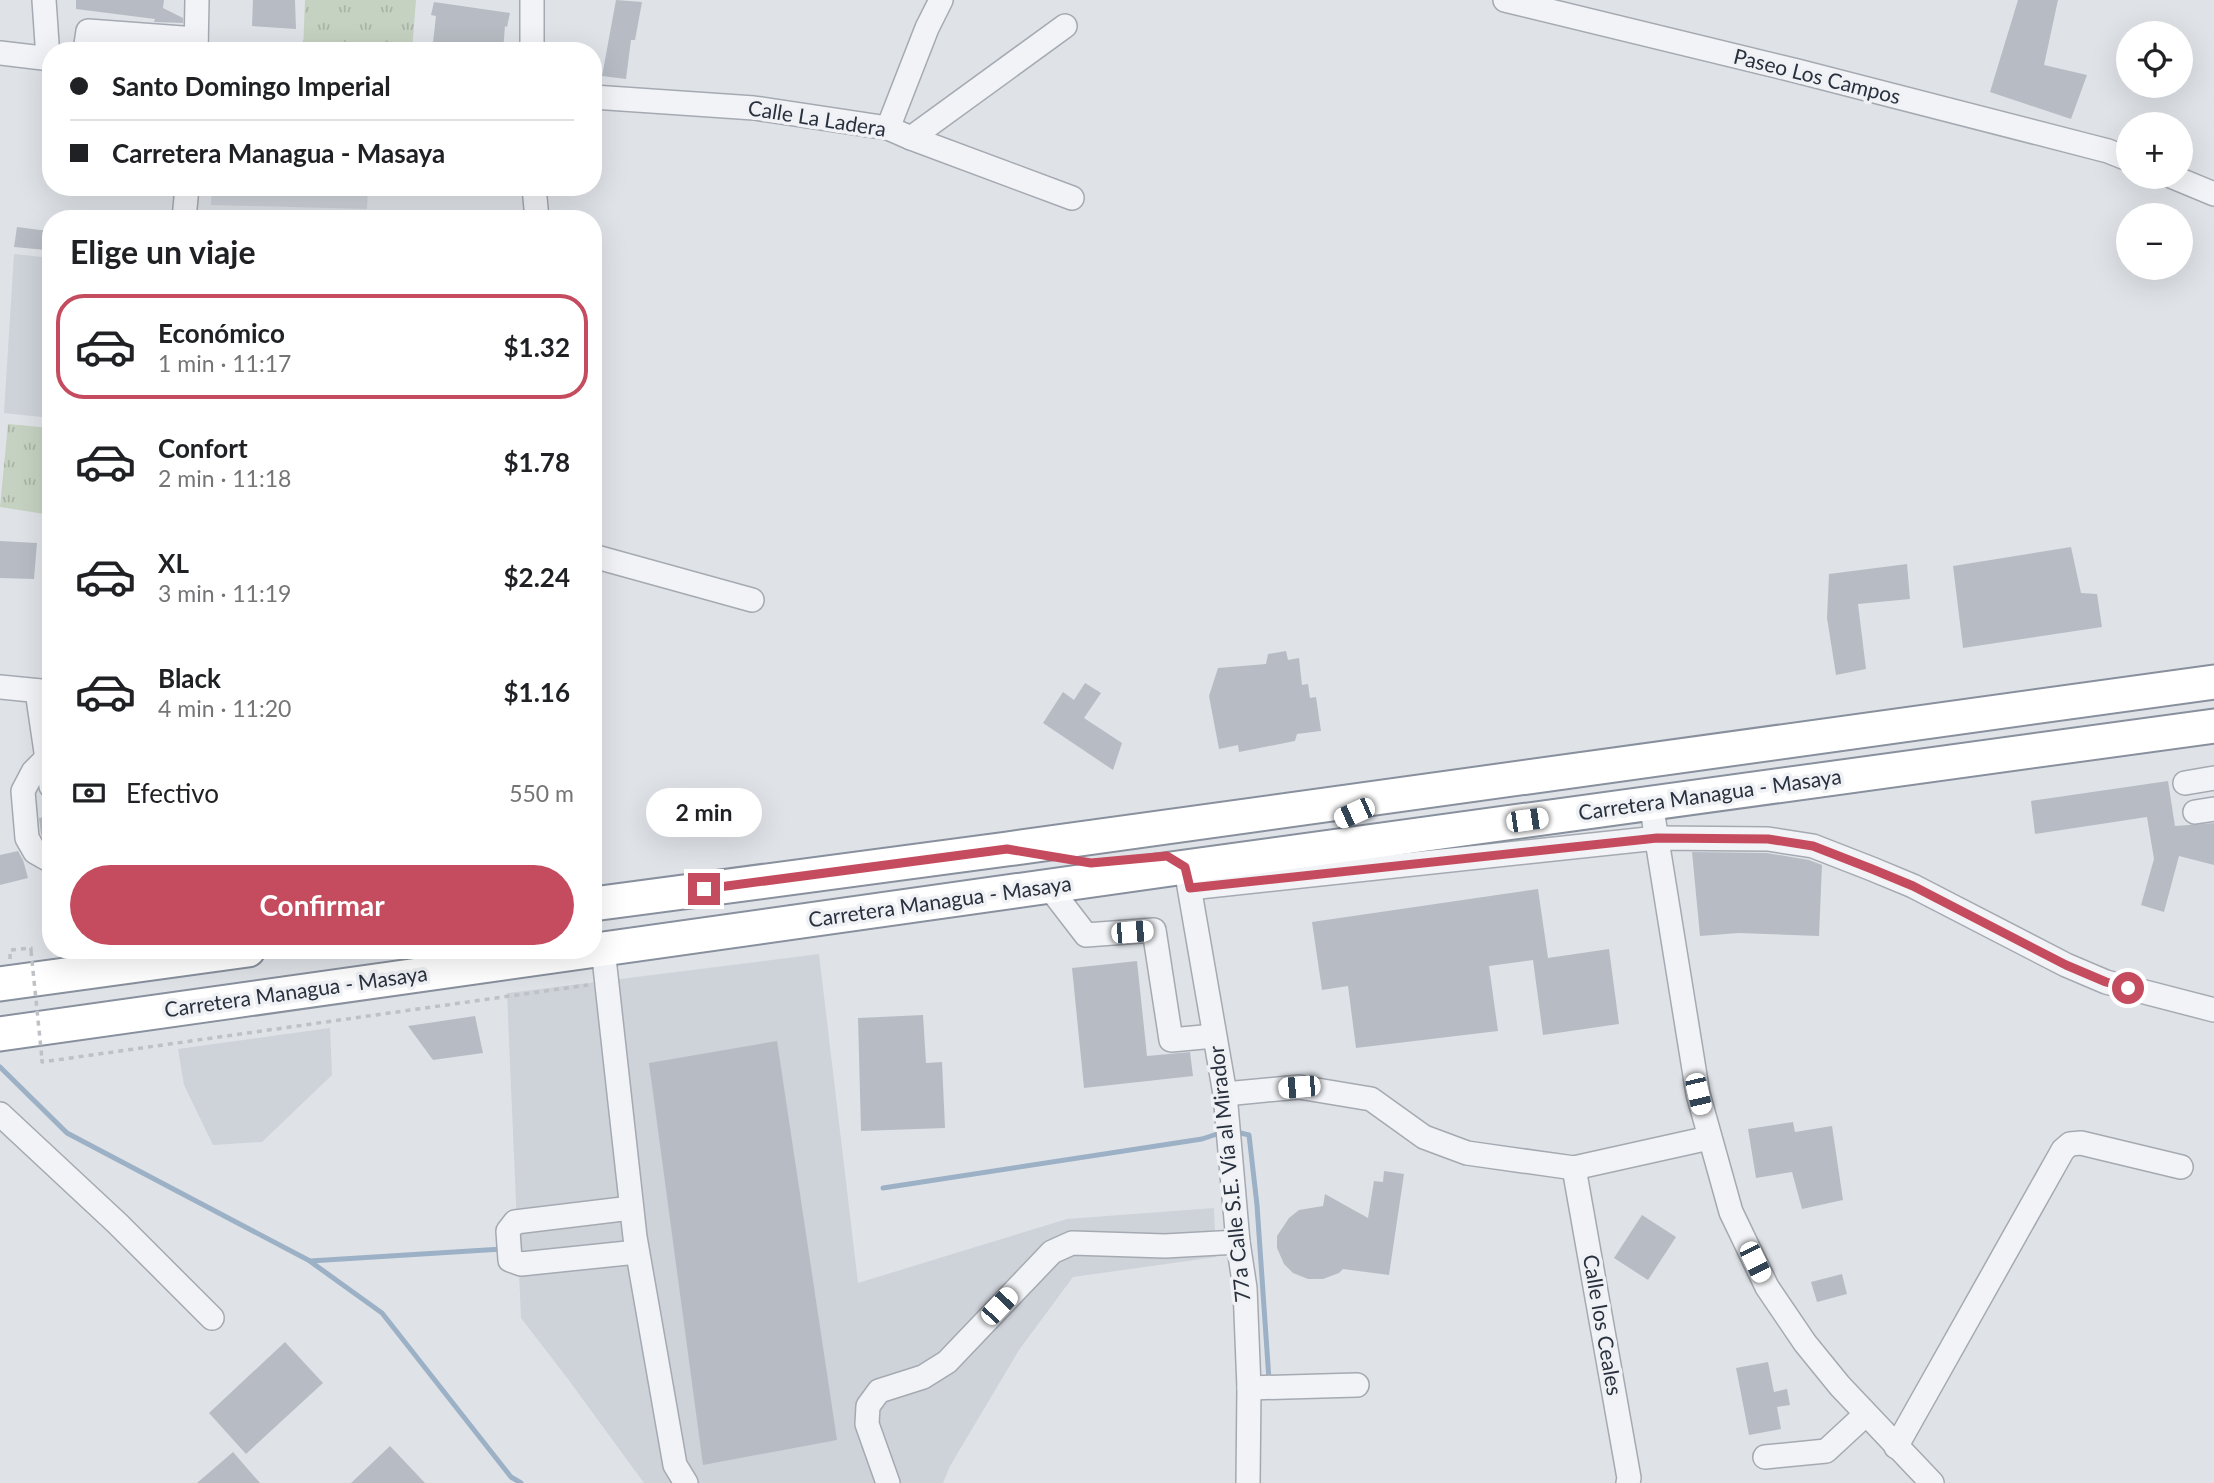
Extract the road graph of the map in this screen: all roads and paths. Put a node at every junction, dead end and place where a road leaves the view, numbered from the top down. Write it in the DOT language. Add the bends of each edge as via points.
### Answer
graph roads {
  1 [pos="44,0"];
  2 [pos="197,0"];
  3 [pos="532,0"];
  4 [pos="941,0"];
  5 [pos="1505,0"];
  6 [pos="1065,26"];
  7 [pos="48,42"];
  8 [pos="86,42"];
  9 [pos="173,42"];
  10 [pos="196,42"];
  11 [pos="533,42"];
  12 [pos="0,53"];
  13 [pos="42,58"];
  14 [pos="602,98"];
  15 [pos="888,128"];
  16 [pos="911,138"];
  17 [pos="2116,154"];
  18 [pos="2193,185"];
  19 [pos="2214,194"];
  20 [pos="1072,198"];
  21 [pos="602,559"];
  22 [pos="751,600"];
  23 [pos="2214,682"];
  24 [pos="0,687"];
  25 [pos="42,691"];
  26 [pos="2214,726"];
  27 [pos="42,763"];
  28 [pos="2214,778"];
  29 [pos="2185,783"];
  30 [pos="1373,797"];
  31 [pos="1651,803"];
  32 [pos="1657,838"];
  33 [pos="1007,849"];
  34 [pos="42,856"];
  35 [pos="1188,878"];
  36 [pos="1049,887"];
  37 [pos="602,903"];
  38 [pos="603,949"];
  39 [pos="10,950"];
  40 [pos="100,959"];
  41 [pos="147,959"];
  42 [pos="243,959"];
  43 [pos="254,959"];
  44 [pos="532,959"];
  45 [pos="80,965"];
  46 [pos="446,971"];
  47 [pos="607,983"];
  48 [pos="0,984"];
  49 [pos="2214,1010"];
  50 [pos="0,1034"];
  51 [pos="1214,1036"];
  52 [pos="42,1043"];
  53 [pos="1225,1094"];
  54 [pos="0,1114"];
  55 [pos="1709,1138"];
  56 [pos="2181,1167"];
  57 [pos="1574,1168"];
  58 [pos="631,1208"];
  59 [pos="1238,1242"];
  60 [pos="637,1252"];
  61 [pos="212,1318"];
  62 [pos="1357,1385"];
  63 [pos="1249,1388"];
  64 [pos="1866,1414"];
  65 [pos="1892,1442"];
  66 [pos="1765,1457"];
  67 [pos="686,1483"];
  68 [pos="888,1483"];
  69 [pos="1248,1483"];
  70 [pos="1628,1483"];
  71 [pos="1932,1483"];
  1 -- 7 [label="street"];
  2 -- 10 [label="street"];
  3 -- 11 [label="street"];
  4 -- 15 [label="street"];
  5 -- 17 [label="street, Paseo Los Campos"];
  6 -- 16 [label="street"];
  8 -- 9 [label="street" via="88,31"];
  12 -- 13 [label="street"];
  14 -- 15 [label="street, Calle La Ladera" via="754,108"];
  15 -- 16 [label="street, Calle La Ladera"];
  16 -- 20 [label="street, Calle La Ladera"];
  18 -- 19 [label="street"];
  21 -- 22 [label="street"];
  23 -- 30 [label="highway, Carretera Managua - Masaya"];
  24 -- 25 [label="street"];
  26 -- 31 [label="highway, Carretera Managua - Masaya"];
  27 -- 34 [label="street" via="23,791 27,838"];
  28 -- 29 [label="street"];
  30 -- 33 [label="highway, Carretera Managua - Masaya"];
  30 -- 35 [label="highway" via="1354,813 1311,832 1212,849"];
  31 -- 32 [label="street"];
  31 -- 35 [label="highway, Carretera Managua - Masaya"];
  32 -- 35 [label="street"];
  32 -- 49 [label="street" via="1768,839 1813,846 1913,886 2106,982"];
  32 -- 55 [label="street"];
  33 -- 35 [label="highway" via="1091,863 1167,856"];
  33 -- 37 [label="highway, Carretera Managua - Masaya"];
  35 -- 36 [label="highway, Carretera Managua - Masaya"];
  35 -- 51 [label="street, 77a Calle S.E. Vía al Mirador"];
  36 -- 38 [label="highway, Carretera Managua - Masaya"];
  36 -- 51 [label="street" via="1086,935 1154,930 1171,1040"];
  38 -- 47 [label="street"];
  39 -- 52 [label="path, bridge" via="31,948"];
  40 -- 45 [label="highway"];
  41 -- 45 [label="highway"];
  42 -- 52 [label="highway" via="236,976 218,987 80,1006"];
  43 -- 46 [label="highway" via="263,972 274,976 393,965"];
  44 -- 46 [label="highway, Carretera Managua - Masaya"];
  45 -- 48 [label="highway"];
  46 -- 52 [label="highway, Carretera Managua - Masaya"];
  47 -- 52 [label="path" via="42,1062"];
  47 -- 58 [label="street"];
  50 -- 52 [label="highway, Carretera Managua - Masaya"];
  51 -- 53 [label="street, 77a Calle S.E. Vía al Mirador"];
  53 -- 57 [label="street" via="1299,1087 1371,1099 1424,1137 1466,1153"];
  53 -- 59 [label="street, 77a Calle S.E. Vía al Mirador"];
  54 -- 61 [label="street"];
  55 -- 57 [label="street"];
  55 -- 64 [label="street" via="1731,1212 1767,1287 1805,1343"];
  56 -- 65 [label="street" via="2081,1143 2063,1150"];
  57 -- 70 [label="street, Calle los Ceales"];
  58 -- 60 [label="street"];
  58 -- 60 [label="street" via="515,1222 508,1231 510,1260 521,1264"];
  59 -- 63 [label="street, 77a Calle S.E. Vía al Mirador" via="1245,1288"];
  59 -- 68 [label="street" via="1165,1246 1072,1243 1052,1252 947,1362 923,1377 879,1391 868,1406 867,1424"];
  60 -- 67 [label="street" via="675,1465"];
  62 -- 63 [label="street"];
  63 -- 69 [label="street, 77a Calle S.E. Vía al Mirador"];
  64 -- 65 [label="street"];
  64 -- 66 [label="street" via="1826,1451"];
  65 -- 71 [label="street"];
}
